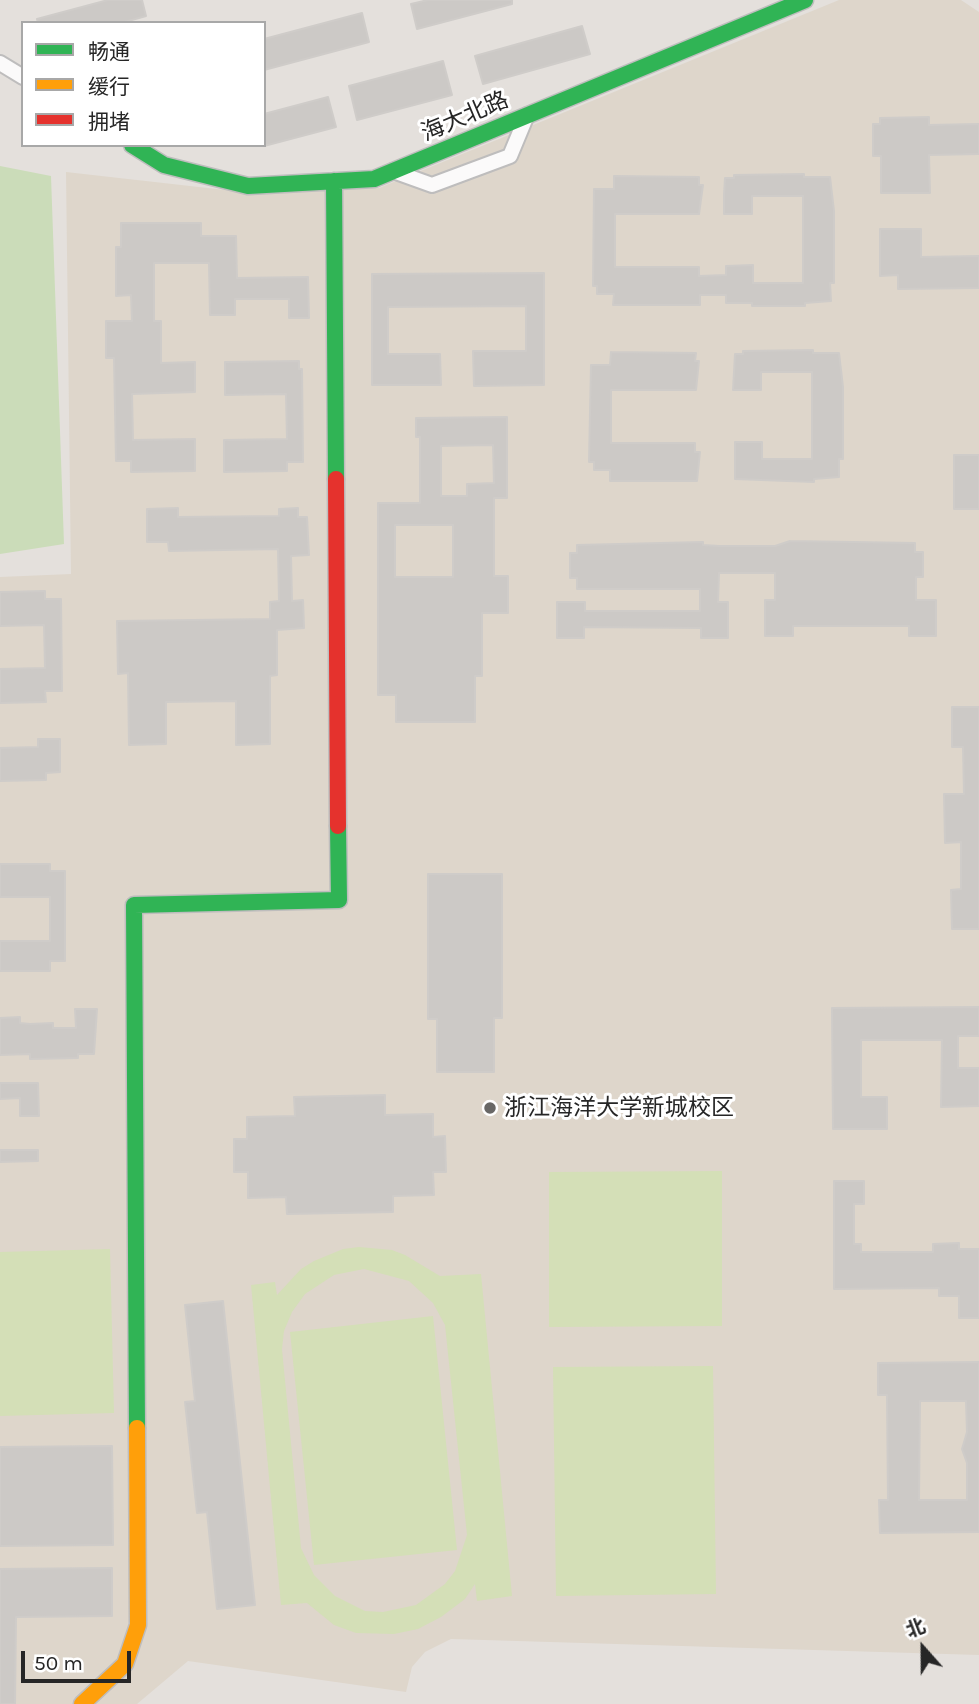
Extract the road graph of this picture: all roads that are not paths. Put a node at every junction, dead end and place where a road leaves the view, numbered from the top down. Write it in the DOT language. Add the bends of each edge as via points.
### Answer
graph roads {
  1 [pos="805,0"];
  2 [pos="0,63"];
  3 [pos="21,76"];
  4 [pos="527,116"];
  5 [pos="135,147"];
  6 [pos="393,171"];
  7 [pos="334,181"];
  8 [pos="82,1704"];
  1 -- 4 [label="street, 海大北路"];
  2 -- 3 [label="street"];
  4 -- 6 [label="street, 海大北路"];
  4 -- 6 [label="street" via="510,156 432,185"];
  5 -- 7 [label="street, 海大北路" via="164,165 248,186"];
  6 -- 7 [label="street, 海大北路" via="374,179"];
  7 -- 8 [label="street" via="339,901 134,905 138,1625 125,1664"];
}
